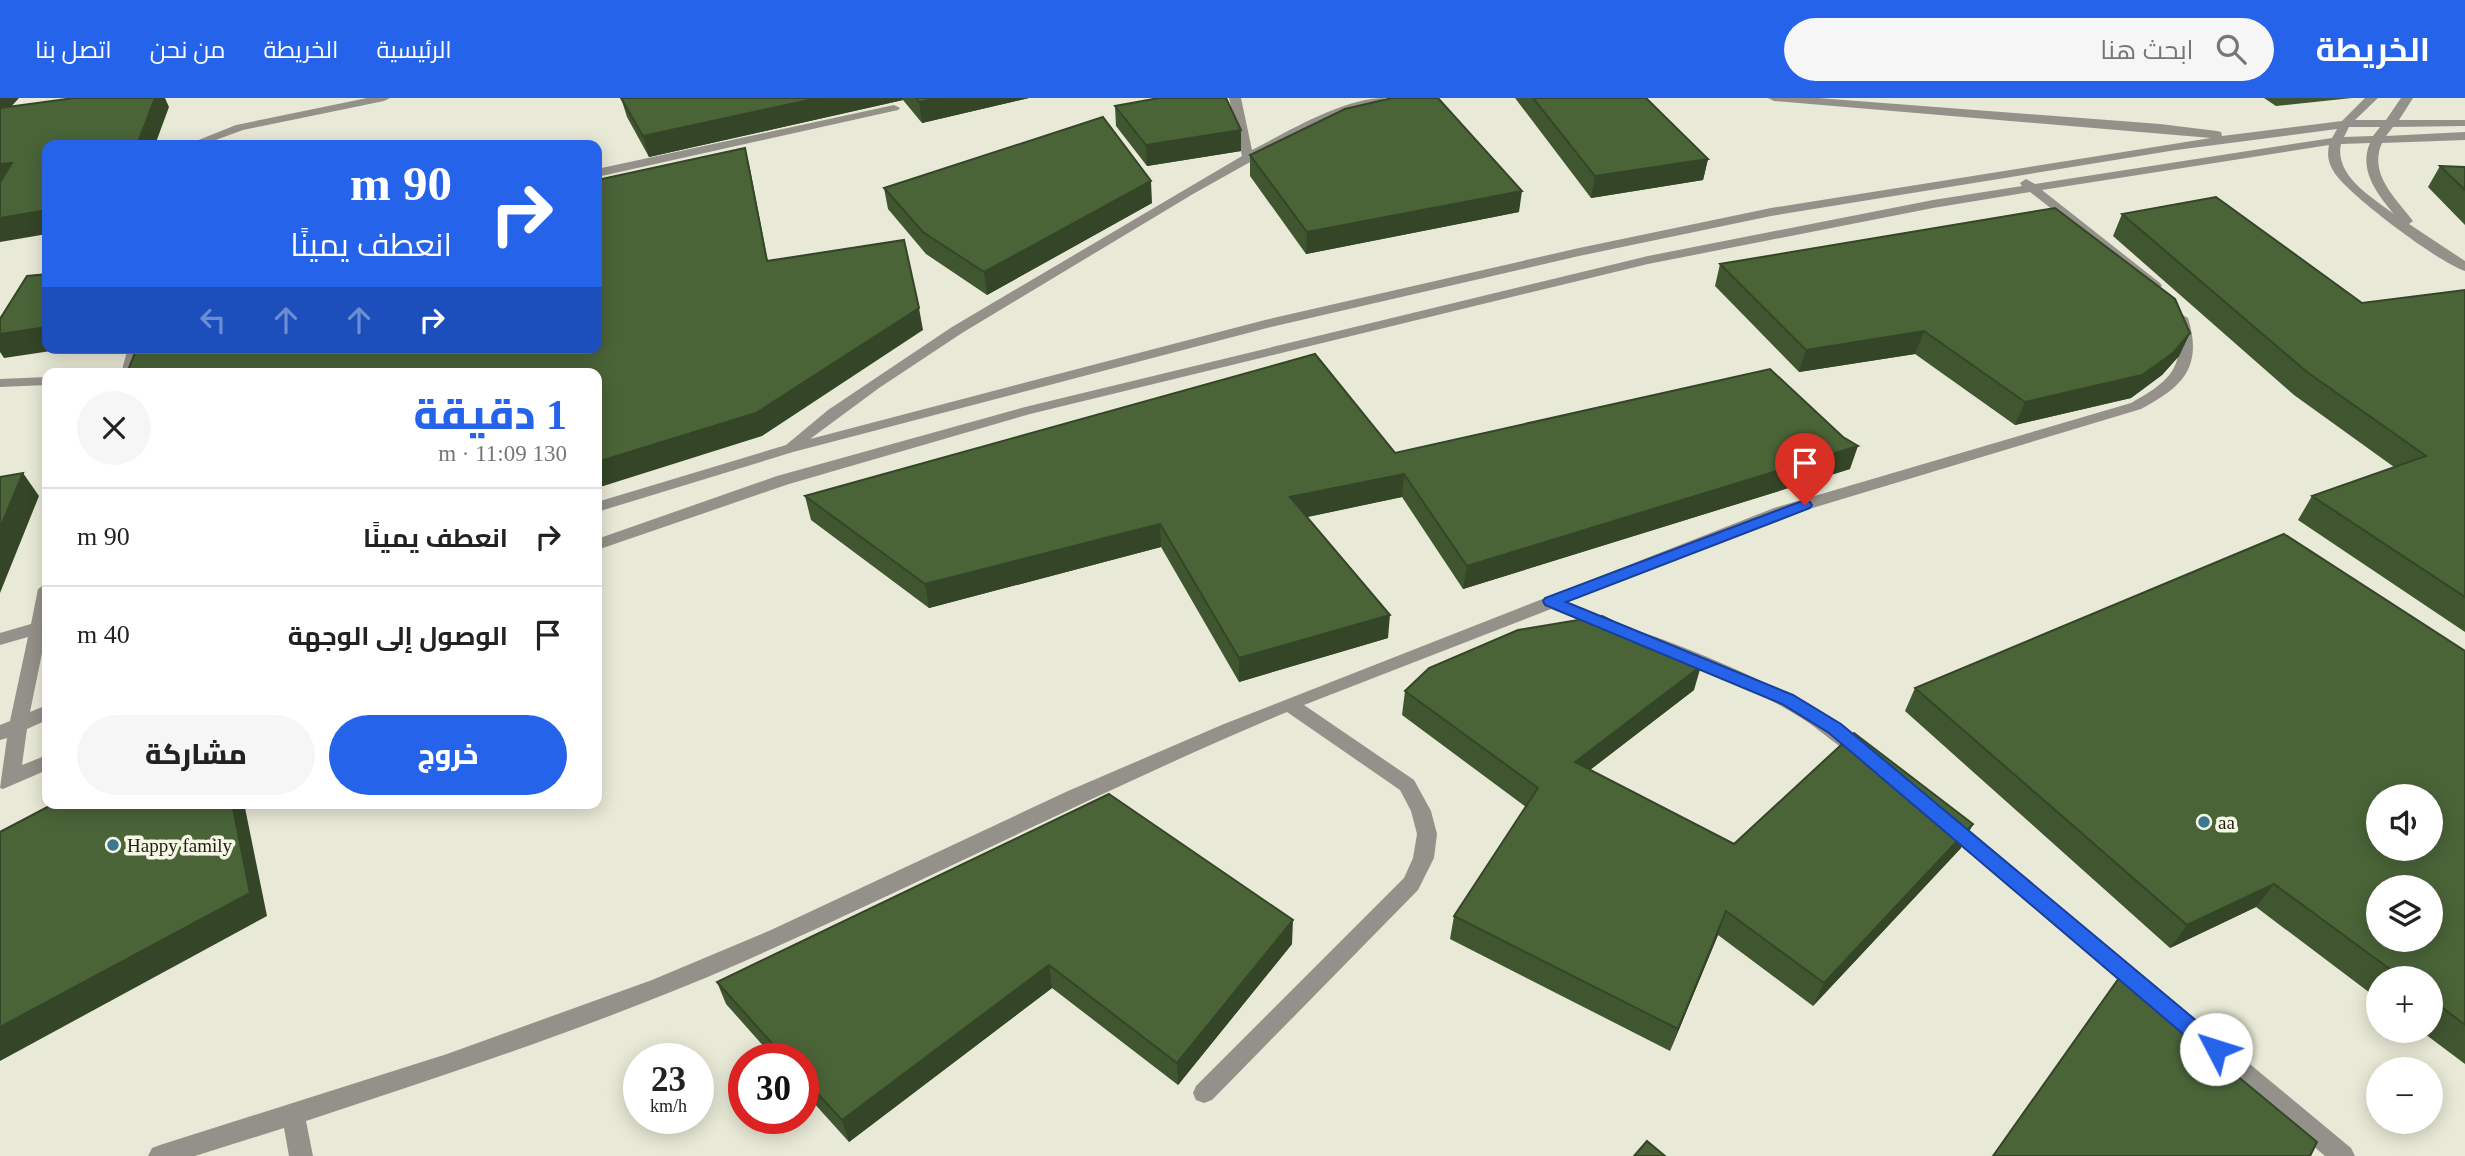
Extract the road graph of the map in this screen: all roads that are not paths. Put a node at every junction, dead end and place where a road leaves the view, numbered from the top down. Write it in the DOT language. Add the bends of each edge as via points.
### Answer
graph roads {
  1 [pos="384,98"];
  2 [pos="1235,98"];
  3 [pos="1379,98"];
  4 [pos="1774,98"];
  5 [pos="2372,98"];
  6 [pos="2407,98"];
  7 [pos="894,107"];
  8 [pos="2392,122"];
  9 [pos="2465,122"];
  10 [pos="2345,124"];
  11 [pos="2465,136"];
  12 [pos="2234,139"];
  13 [pos="2378,139"];
  14 [pos="205,140"];
  15 [pos="2336,141"];
  16 [pos="2272,149"];
  17 [pos="1248,158"];
  18 [pos="602,172"];
  19 [pos="2012,173"];
  20 [pos="2032,188"];
  21 [pos="2418,234"];
  22 [pos="2465,267"];
  23 [pos="42,381"];
  24 [pos="0,383"];
  25 [pos="788,449"];
  26 [pos="602,505"];
  27 [pos="602,543"];
  28 [pos="1551,601"];
  29 [pos="42,608"];
  30 [pos="37,628"];
  31 [pos="0,639"];
  32 [pos="1290,705"];
  33 [pos="42,714"];
  34 [pos="18,726"];
  35 [pos="0,733"];
  36 [pos="42,764"];
  37 [pos="1877,764"];
  38 [pos="5,781"];
  39 [pos="1930,809"];
  40 [pos="1204,1093"];
  41 [pos="293,1114"];
  42 [pos="160,1156"];
  43 [pos="301,1156"];
  44 [pos="2343,1156"];
  1 -- 14 [label="street" via="240,127"];
  2 -- 17 [label="street"];
  3 -- 17 [label="street" via="1307,127"];
  4 -- 12 [label="street" via="2160,128"];
  5 -- 10 [label="street"];
  6 -- 8 [label="street"];
  7 -- 18 [label="street"];
  8 -- 9 [label="street"];
  8 -- 10 [label="street"];
  8 -- 13 [label="street"];
  10 -- 12 [label="street"];
  10 -- 15 [label="street"];
  11 -- 13 [label="street"];
  12 -- 16 [label="street"];
  12 -- 19 [label="street"];
  13 -- 15 [label="street"];
  13 -- 21 [label="street" via="2371,160 2377,181"];
  15 -- 16 [label="street"];
  15 -- 21 [label="street" via="2333,156 2344,178"];
  16 -- 20 [label="street"];
  17 -- 25 [label="street" via="924,350 848,400"];
  19 -- 20 [label="street"];
  19 -- 25 [label="street" via="1771,212 1579,252 1265,324"];
  20 -- 27 [label="street" via="1868,215 1648,260 1025,411 783,480"];
  20 -- 28 [label="street" via="2168,299 2185,329 2189,350 2185,365 2162,393 2136,406 1780,512"];
  21 -- 22 [label="street"];
  23 -- 24 [label="street"];
  25 -- 26 [label="street"];
  28 -- 32 [label="street"];
  28 -- 37 [label="street" via="1787,699 1835,729"];
  29 -- 30 [label="street"];
  30 -- 31 [label="street"];
  30 -- 34 [label="street"];
  32 -- 40 [label="street" via="1407,785 1427,827 1427,849 1411,884"];
  32 -- 41 [label="street" via="1128,773 730,958 490,1051"];
  33 -- 34 [label="street"];
  34 -- 35 [label="street"];
  34 -- 38 [label="street"];
  36 -- 38 [label="street"];
  39 -- 44 [label="street"];
  41 -- 42 [label="street"];
  41 -- 43 [label="street"];
}
